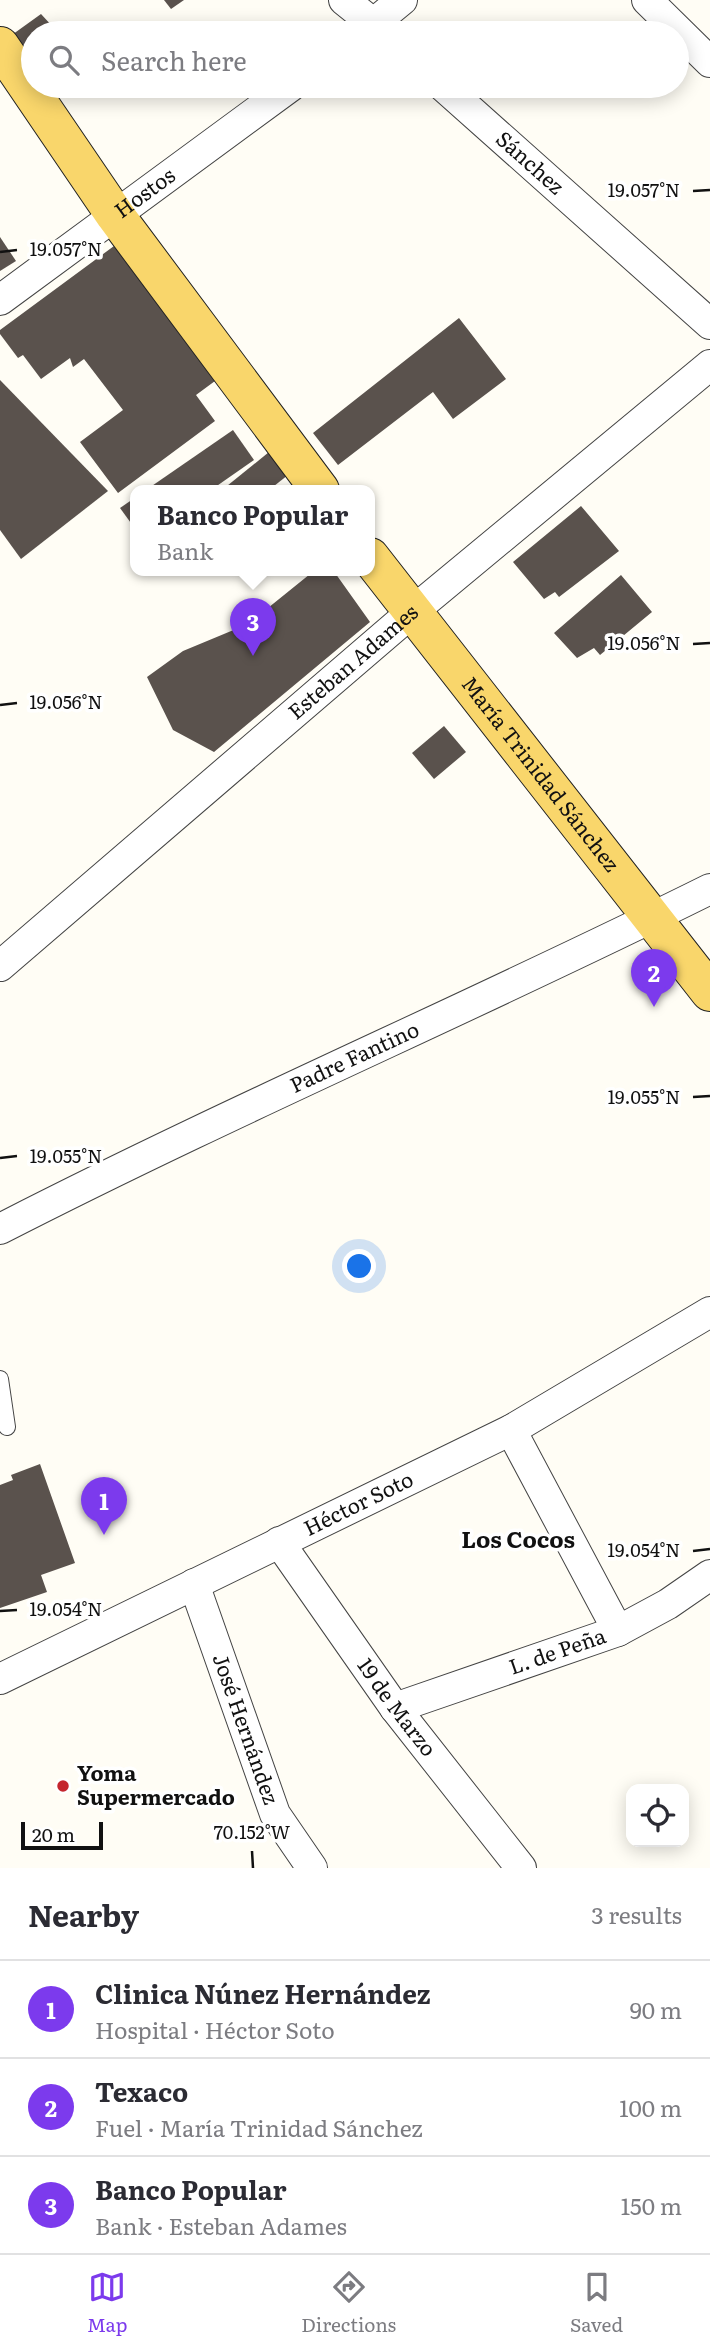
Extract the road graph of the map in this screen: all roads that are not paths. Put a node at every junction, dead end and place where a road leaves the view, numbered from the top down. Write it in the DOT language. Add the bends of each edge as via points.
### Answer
graph roads {
  1 [pos="344,0"];
  2 [pos="402,0"];
  3 [pos="648,0"];
  4 [pos="365,21"];
  5 [pos="382,21"];
  6 [pos="669,21"];
  7 [pos="689,41"];
  8 [pos="710,62"];
  9 [pos="7,68"];
  10 [pos="21,87"];
  11 [pos="29,98"];
  12 [pos="275,98"];
  13 [pos="456,98"];
  14 [pos="115,215"];
  15 [pos="0,300"];
  16 [pos="710,324"];
  17 [pos="710,365"];
  18 [pos="316,485"];
  19 [pos="375,564"];
  20 [pos="412,612"];
  21 [pos="710,889"];
  22 [pos="654,917"];
  23 [pos="0,966"];
  24 [pos="710,992"];
  25 [pos="0,1229"];
  26 [pos="710,1312"];
  27 [pos="0,1379"];
  28 [pos="7,1427"];
  29 [pos="511,1430"];
  30 [pos="279,1542"];
  31 [pos="710,1575"];
  32 [pos="194,1584"];
  33 [pos="618,1632"];
  34 [pos="0,1679"];
  35 [pos="395,1708"];
  36 [pos="312,1868"];
  37 [pos="521,1868"];
  1 -- 4 [label="street"];
  2 -- 5 [label="street"];
  3 -- 6 [label="street"];
  7 -- 8 [label="street"];
  9 -- 10 [label="main road"];
  11 -- 14 [label="main road"];
  12 -- 14 [label="street, Hostos"];
  13 -- 16 [label="street, Sánchez"];
  14 -- 15 [label="street, Hostos"];
  14 -- 18 [label="main road"];
  17 -- 20 [label="street, Esteban Adames"];
  19 -- 20 [label="main road, María Trinidad Sánchez"];
  20 -- 22 [label="main road, María Trinidad Sánchez"];
  20 -- 23 [label="street, Esteban Adames"];
  21 -- 22 [label="street, Padre Fantino"];
  22 -- 24 [label="main road, María Trinidad Sánchez"];
  22 -- 25 [label="street, Padre Fantino" via="307,1078"];
  26 -- 29 [label="street, Héctor Soto"];
  27 -- 28 [label="lane"];
  29 -- 30 [label="street, Héctor Soto"];
  29 -- 33 [label="street"];
  30 -- 32 [label="street, Héctor Soto"];
  30 -- 35 [label="street, 19 de Marzo"];
  31 -- 33 [label="street, L. de Peña"];
  32 -- 34 [label="street, Héctor Soto"];
  32 -- 36 [label="street, José Hernández" via="275,1814"];
  33 -- 35 [label="street, L. de Peña"];
  35 -- 37 [label="street, 19 de Marzo"];
}
